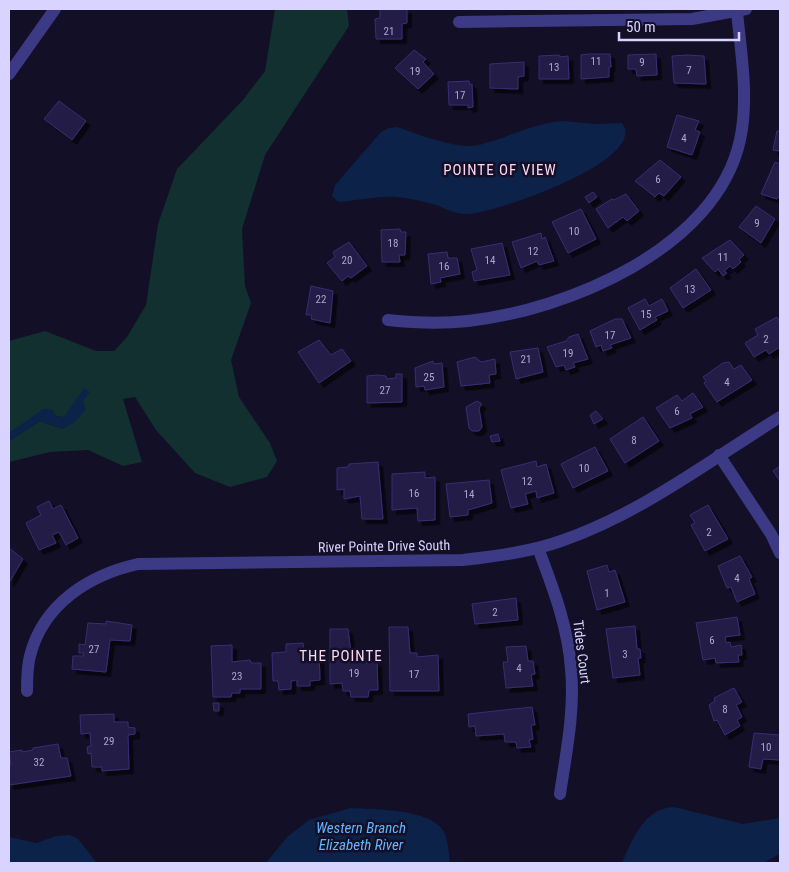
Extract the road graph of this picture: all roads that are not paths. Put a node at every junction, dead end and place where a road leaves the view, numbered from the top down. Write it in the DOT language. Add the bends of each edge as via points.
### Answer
graph roads {
  1 [pos="55,9"];
  2 [pos="741,10"];
  3 [pos="459,22"];
  4 [pos="9,74"];
  5 [pos="388,320"];
  6 [pos="780,417"];
  7 [pos="719,455"];
  8 [pos="538,548"];
  9 [pos="780,553"];
  10 [pos="26,691"];
  11 [pos="560,794"];
  1 -- 4 [label="street"];
  2 -- 3 [label="street" via="692,19"];
  2 -- 5 [label="street" via="743,92 740,140 718,190 684,231 623,271 549,303 468,321 425,324"];
  6 -- 7 [label="street, River Pointe Drive South"];
  7 -- 8 [label="street, River Pointe Drive South" via="629,512"];
  7 -- 9 [label="street"];
  8 -- 10 [label="street, River Pointe Drive South" via="463,560 138,564 116,569 83,584 50,615 30,656"];
  8 -- 11 [label="street, Tides Court" via="559,603 572,670 572,697"];
}
